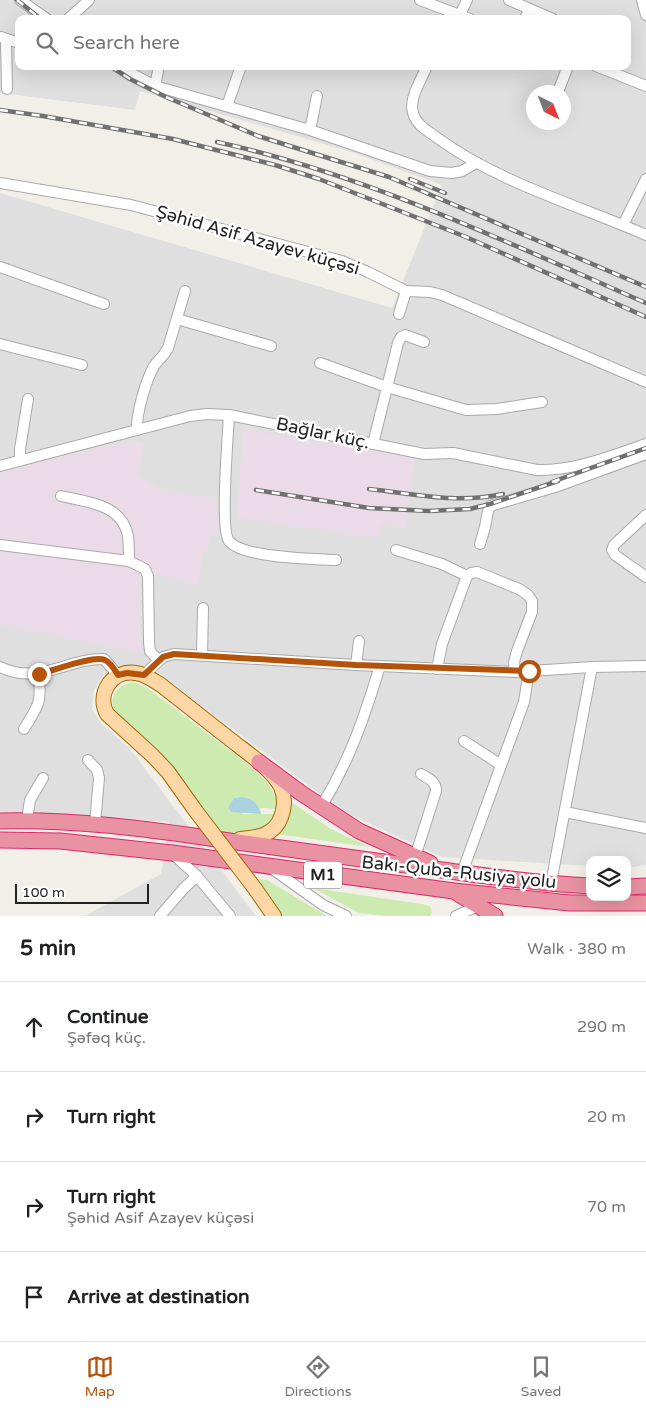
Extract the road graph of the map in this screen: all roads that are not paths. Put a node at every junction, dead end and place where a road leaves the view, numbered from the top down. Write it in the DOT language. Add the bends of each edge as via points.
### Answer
graph roads {
  1 [pos="20,0"];
  2 [pos="89,0"];
  3 [pos="420,0"];
  4 [pos="467,0"];
  5 [pos="509,0"];
  6 [pos="642,0"];
  7 [pos="439,3"];
  8 [pos="527,14"];
  9 [pos="41,15"];
  10 [pos="72,15"];
  11 [pos="457,15"];
  12 [pos="459,15"];
  13 [pos="646,15"];
  14 [pos="3,38"];
  15 [pos="15,42"];
  16 [pos="124,70"];
  17 [pos="158,70"];
  18 [pos="240,70"];
  19 [pos="425,70"];
  20 [pos="566,70"];
  21 [pos="606,70"];
  22 [pos="561,85"];
  23 [pos="156,86"];
  24 [pos="646,86"];
  25 [pos="7,88"];
  26 [pos="316,96"];
  27 [pos="227,106"];
  28 [pos="310,130"];
  29 [pos="476,163"];
  30 [pos="646,179"];
  31 [pos="0,183"];
  32 [pos="623,225"];
  33 [pos="646,235"];
  34 [pos="0,267"];
  35 [pos="185,291"];
  36 [pos="406,291"];
  37 [pos="104,304"];
  38 [pos="399,314"];
  39 [pos="177,319"];
  40 [pos="424,342"];
  41 [pos="0,344"];
  42 [pos="271,346"];
  43 [pos="320,363"];
  44 [pos="82,365"];
  45 [pos="646,382"];
  46 [pos="387,387"];
  47 [pos="28,399"];
  48 [pos="542,402"];
  49 [pos="229,415"];
  50 [pos="137,430"];
  51 [pos="373,444"];
  52 [pos="646,444"];
  53 [pos="646,454"];
  54 [pos="20,461"];
  55 [pos="0,466"];
  56 [pos="61,496"];
  57 [pos="646,515"];
  58 [pos="480,544"];
  59 [pos="0,545"];
  60 [pos="396,550"];
  61 [pos="336,560"];
  62 [pos="129,561"];
  63 [pos="467,576"];
  64 [pos="646,577"];
  65 [pos="203,608"];
  66 [pos="359,641"];
  67 [pos="202,655"];
  68 [pos="646,655"];
  69 [pos="158,660"];
  70 [pos="356,665"];
  71 [pos="380,666"];
  72 [pos="644,666"];
  73 [pos="0,667"];
  74 [pos="592,667"];
  75 [pos="437,669"];
  76 [pos="529,671"];
  77 [pos="515,672"];
  78 [pos="39,674"];
  79 [pos="118,675"];
  80 [pos="144,675"];
  81 [pos="24,728"];
  82 [pos="464,741"];
  83 [pos="88,760"];
  84 [pos="259,762"];
  85 [pos="501,765"];
  86 [pos="421,774"];
  87 [pos="43,778"];
  88 [pos="322,807"];
  89 [pos="565,812"];
  90 [pos="27,820"];
  91 [pos="0,821"];
  92 [pos="95,824"];
  93 [pos="646,828"];
  94 [pos="0,840"];
  95 [pos="227,840"];
  96 [pos="172,853"];
  97 [pos="415,857"];
  98 [pos="270,867"];
  99 [pos="455,872"];
  100 [pos="197,876"];
  101 [pos="551,883"];
  102 [pos="586,886"];
  103 [pos="646,886"];
  104 [pos="631,887"];
  105 [pos="454,891"];
  106 [pos="502,896"];
  107 [pos="646,903"];
  108 [pos="477,905"];
  109 [pos="160,916"];
  110 [pos="230,916"];
  111 [pos="274,916"];
  112 [pos="346,916"];
  113 [pos="456,916"];
  114 [pos="495,916"];
  1 -- 9 [label="street"];
  2 -- 10 [label="street"];
  3 -- 7 [label="street"];
  4 -- 12 [label="street"];
  5 -- 8 [label="street"];
  6 -- 13 [label="street"];
  7 -- 11 [label="street"];
  14 -- 15 [label="street"];
  14 -- 25 [label="street"];
  16 -- 23 [label="street"];
  17 -- 23 [label="street"];
  18 -- 27 [label="street"];
  19 -- 29 [label="street" via="413,98 414,118 419,125"];
  20 -- 22 [label="street"];
  21 -- 24 [label="street"];
  23 -- 27 [label="street"];
  26 -- 28 [label="street"];
  27 -- 28 [label="street"];
  28 -- 29 [label="street" via="430,171 457,172"];
  29 -- 32 [label="street" via="528,188"];
  30 -- 32 [label="street"];
  31 -- 36 [label="street, Şəhid Asif Azayev küçəsi" via="122,203 216,227 342,261"];
  32 -- 33 [label="street"];
  34 -- 37 [label="street"];
  35 -- 39 [label="street"];
  36 -- 38 [label="street"];
  36 -- 45 [label="street, Şəhid Asif Azayev küçəsi" via="442,295"];
  39 -- 42 [label="street"];
  39 -- 50 [label="street" via="168,348 152,369 138,414"];
  40 -- 46 [label="street" via="401,337"];
  41 -- 44 [label="street"];
  43 -- 46 [label="street"];
  46 -- 48 [label="street" via="466,410"];
  46 -- 51 [label="street"];
  47 -- 54 [label="street"];
  49 -- 50 [label="street, Bağlar küç." via="190,416"];
  49 -- 51 [label="street, Bağlar küç."];
  49 -- 61 [label="street" via="225,505 228,540 234,546 269,555"];
  50 -- 54 [label="street, Bağlar küç."];
  51 -- 52 [label="street, Bağlar küç." via="424,454 453,453 537,470 581,464"];
  53 -- 58 [label="street" via="490,506"];
  54 -- 55 [label="street, Bağlar küç."];
  56 -- 62 [label="street" via="96,504 117,515 128,536"];
  57 -- 64 [label="street" via="612,550"];
  59 -- 62 [label="street"];
  60 -- 63 [label="street" via="442,564"];
  62 -- 69 [label="street" via="145,569 148,576 150,651"];
  63 -- 75 [label="street" via="442,644"];
  63 -- 77 [label="street" via="477,572 485,574 519,589 532,601 532,612 517,651"];
  65 -- 67 [label="street"];
  66 -- 70 [label="street"];
  67 -- 69 [label="street" via="174,654"];
  67 -- 70 [label="street"];
  68 -- 72 [label="street"];
  69 -- 80 [label="street"];
  70 -- 71 [label="street"];
  71 -- 75 [label="street"];
  71 -- 88 [label="street" via="351,753"];
  72 -- 74 [label="street"];
  73 -- 78 [label="street" via="8,671"];
  74 -- 76 [label="street"];
  74 -- 89 [label="street"];
  75 -- 77 [label="street"];
  76 -- 77 [label="street"];
  76 -- 85 [label="street" via="524,702"];
  78 -- 79 [label="street" via="98,659 109,663"];
  78 -- 81 [label="street" via="40,700"];
  79 -- 80 [label="main road"];
  79 -- 111 [label="main road, bridge" via="109,684 103,707 168,772"];
  80 -- 84 [label="main road"];
  82 -- 85 [label="street"];
  83 -- 92 [label="street" via="99,778"];
  84 -- 88 [label="highway"];
  84 -- 95 [label="main road" via="280,786 284,798 280,822 265,835"];
  85 -- 99 [label="street"];
  86 -- 97 [label="street" via="433,781 436,791"];
  87 -- 90 [label="street" via="30,800"];
  88 -- 97 [label="highway" via="359,831"];
  89 -- 93 [label="street"];
  89 -- 101 [label="street"];
  90 -- 91 [label="highway, Bakı-Quba-Rusiya yolu / M1"];
  90 -- 92 [label="highway, Bakı-Quba-Rusiya yolu / M1"];
  92 -- 95 [label="highway, Bakı-Quba-Rusiya yolu / M1"];
  94 -- 96 [label="highway, Bakı-Quba-Rusiya yolu / M1" via="60,842"];
  95 -- 99 [label="highway, Bakı-Quba-Rusiya yolu / M1"];
  96 -- 98 [label="highway, Bakı-Quba-Rusiya yolu / M1"];
  96 -- 100 [label="street"];
  97 -- 99 [label="highway"];
  98 -- 105 [label="highway, Bakı-Quba-Rusiya yolu / M1"];
  98 -- 112 [label="street" via="323,905"];
  99 -- 101 [label="highway, Bakı-Quba-Rusiya yolu / M1"];
  100 -- 109 [label="street"];
  100 -- 110 [label="street"];
  101 -- 102 [label="highway, Bakı-Quba-Rusiya yolu / M1"];
  103 -- 104 [label="highway"];
  105 -- 106 [label="highway, Bakı-Quba-Rusiya yolu / M1"];
  105 -- 108 [label="highway"];
  106 -- 107 [label="highway, Bakı-Quba-Rusiya yolu / M1" via="570,903"];
  106 -- 108 [label="street"];
  108 -- 113 [label="street"];
  108 -- 114 [label="highway"];
}
